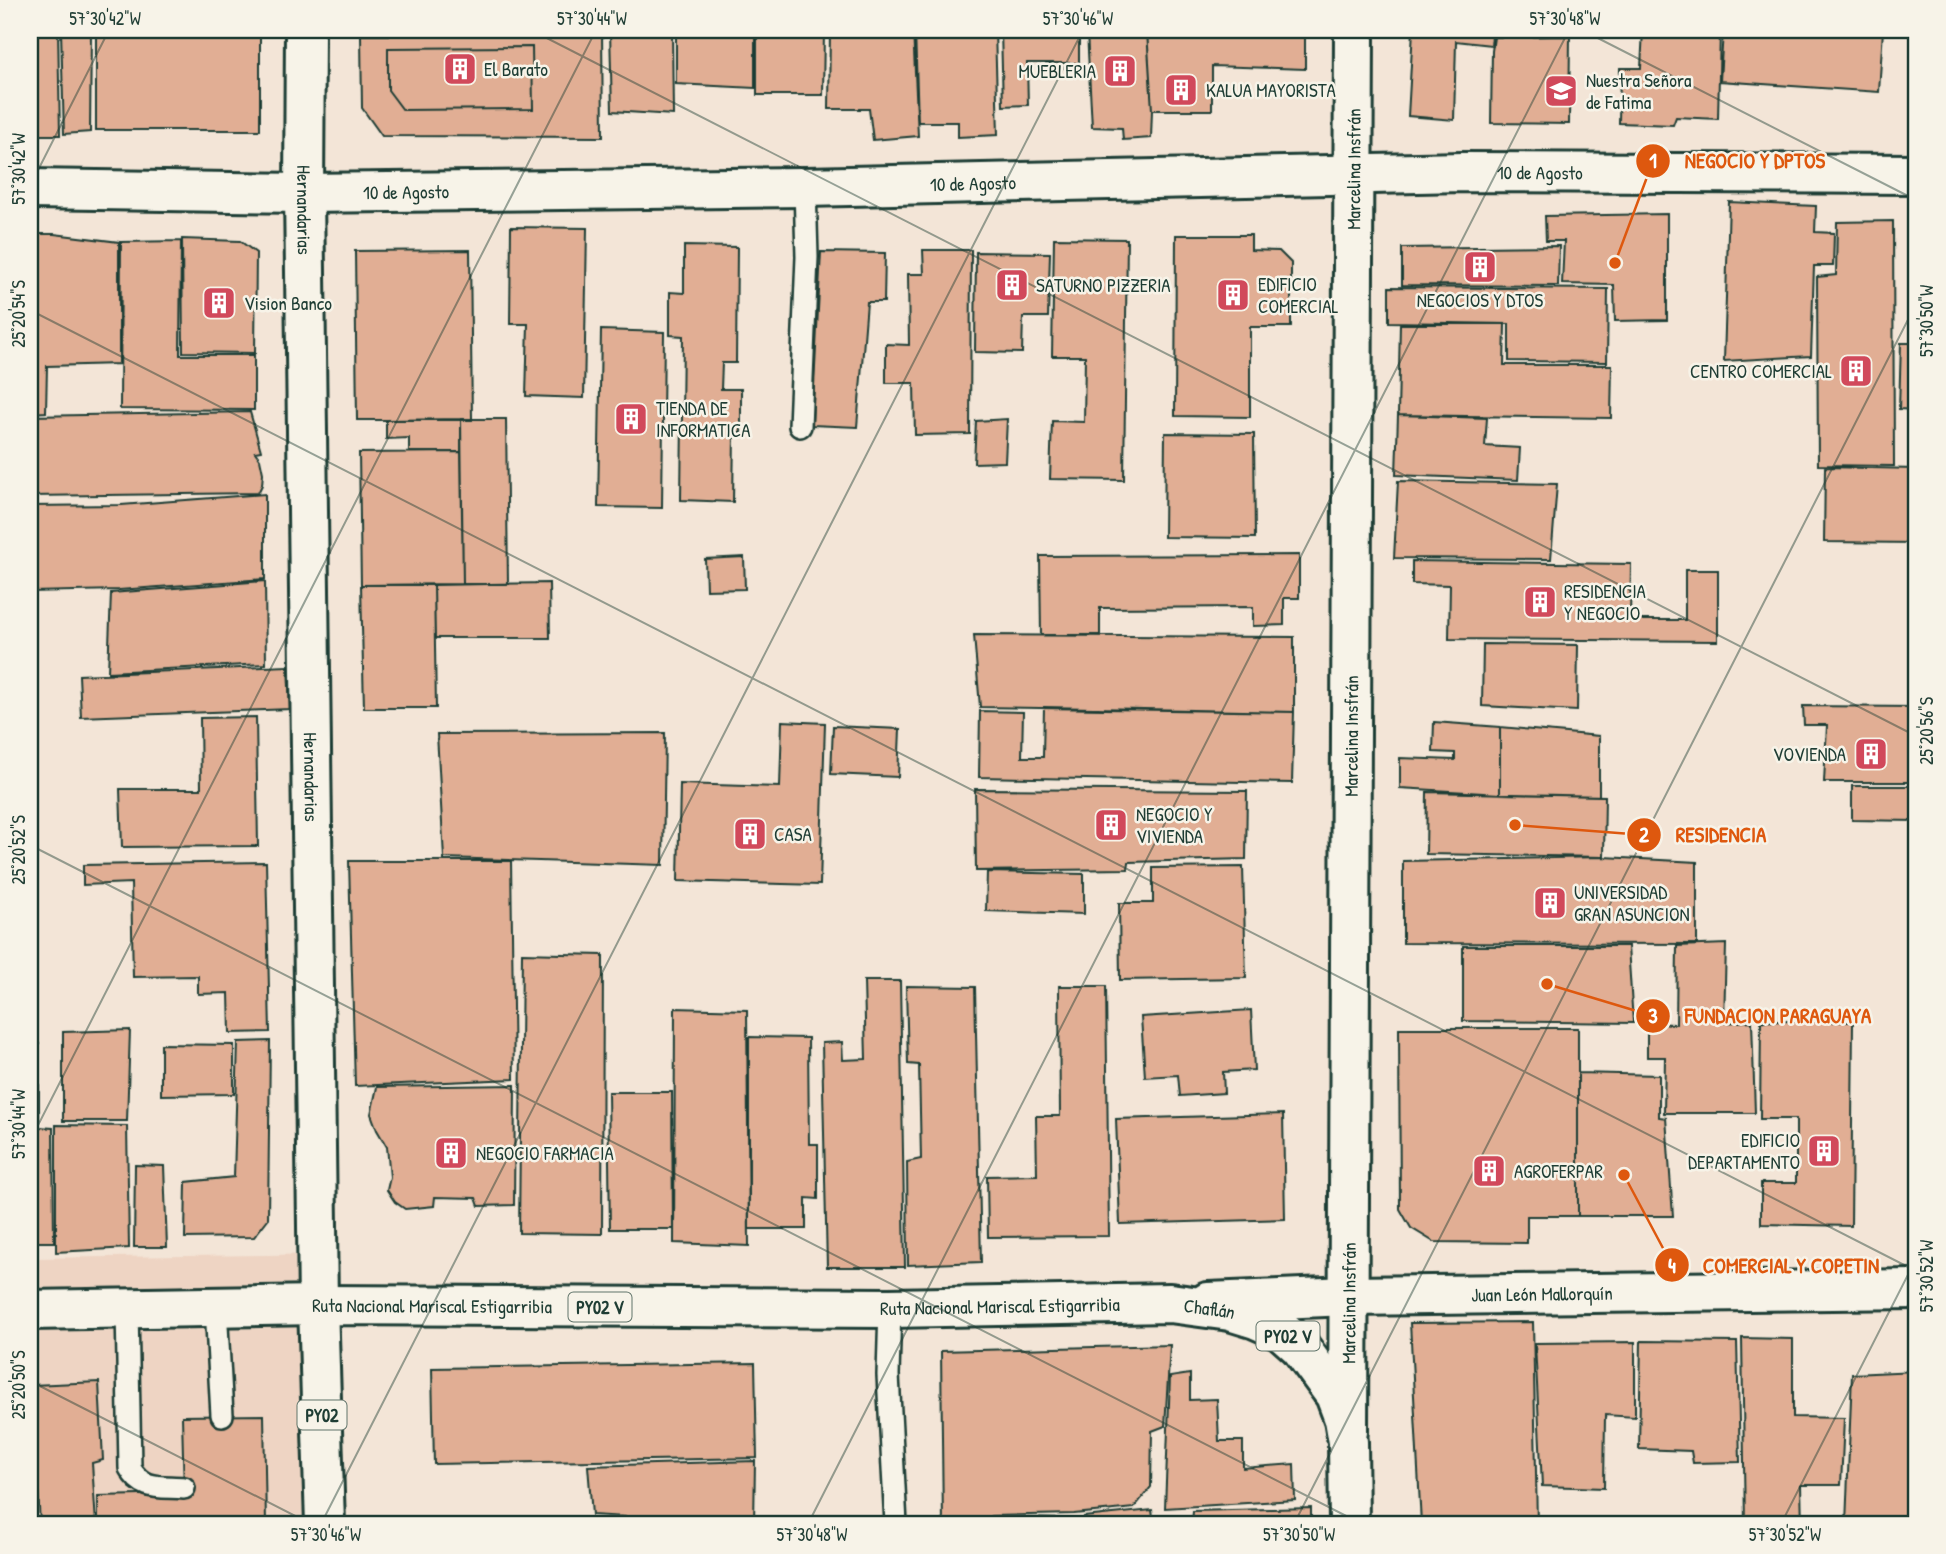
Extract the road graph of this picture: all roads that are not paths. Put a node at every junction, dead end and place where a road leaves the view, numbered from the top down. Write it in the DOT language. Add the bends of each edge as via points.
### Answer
graph roads {
  1 [pos="305,30"];
  2 [pos="1354,30"];
  3 [pos="1916,173"];
  4 [pos="1354,174"];
  5 [pos="805,187"];
  6 [pos="30,189"];
  7 [pos="304,193"];
  8 [pos="800,426"];
  9 [pos="1916,1289"];
  10 [pos="1348,1296"];
  11 [pos="1170,1303"];
  12 [pos="318,1305"];
  13 [pos="216,1307"];
  14 [pos="127,1308"];
  15 [pos="890,1308"];
  16 [pos="30,1310"];
  17 [pos="222,1415"];
  18 [pos="1348,1442"];
  19 [pos="184,1488"];
  20 [pos="325,1524"];
  21 [pos="896,1524"];
  22 [pos="1349,1524"];
  1 -- 7 [label="main road, Hernandarias"];
  2 -- 4 [label="main road, Marcelina Insfrán"];
  3 -- 4 [label="main road, 10 de Agosto"];
  4 -- 5 [label="main road, 10 de Agosto"];
  4 -- 10 [label="main road, Marcelina Insfrán"];
  5 -- 7 [label="main road, 10 de Agosto"];
  5 -- 8 [label="lane"];
  6 -- 7 [label="main road, 10 de Agosto"];
  7 -- 12 [label="main road, Hernandarias"];
  9 -- 10 [label="main road, Juan León Mallorquín"];
  10 -- 11 [label="main road, Juan León Mallorquín"];
  10 -- 18 [label="main road, Marcelina Insfrán"];
  11 -- 15 [label="main road, Ruta Nacional Mariscal Estigarribia / PY02 V"];
  11 -- 18 [label="main road, Chaflán / PY02 V" via="1230,1311 1281,1330 1300,1347 1335,1395"];
  12 -- 13 [label="main road, Ruta Nacional Mariscal Estigarribia / PY02 V"];
  12 -- 15 [label="main road, Ruta Nacional Mariscal Estigarribia / PY02 V"];
  12 -- 20 [label="main road, Hernandarias / PY02"];
  13 -- 14 [label="main road, Ruta Nacional Mariscal Estigarribia / PY02 V"];
  13 -- 17 [label="lane"];
  14 -- 16 [label="main road, Ruta Nacional Mariscal Estigarribia / PY02 V"];
  14 -- 19 [label="lane" via="130,1468 144,1485"];
  15 -- 21 [label="lane" via="888,1375"];
  18 -- 22 [label="main road, PY02 V"];
}
